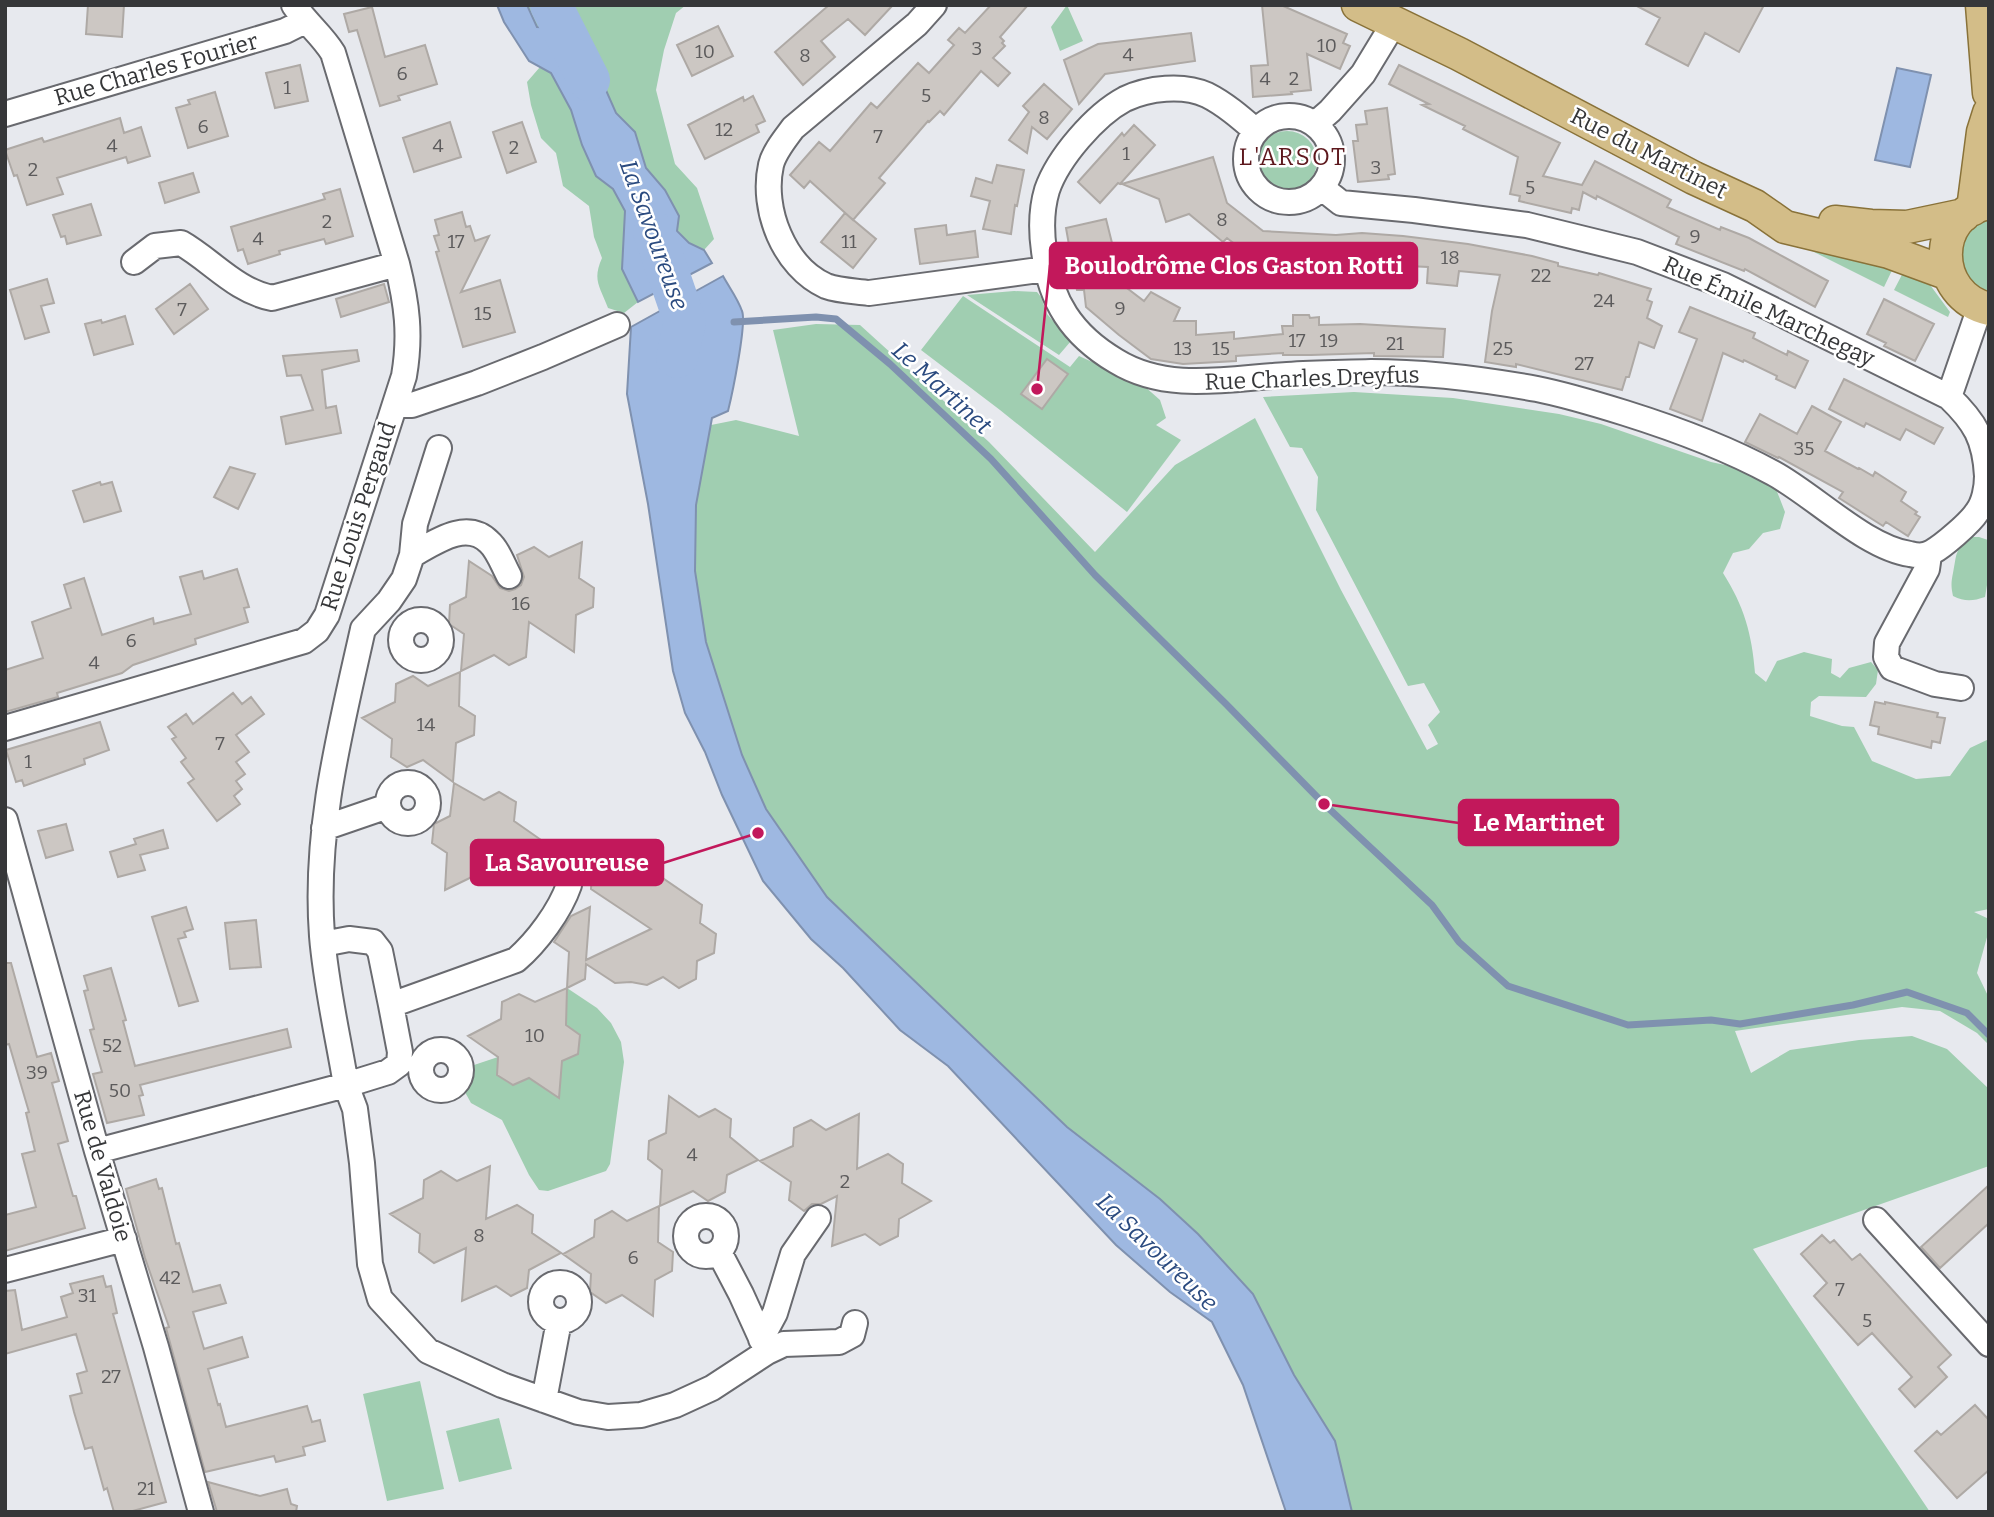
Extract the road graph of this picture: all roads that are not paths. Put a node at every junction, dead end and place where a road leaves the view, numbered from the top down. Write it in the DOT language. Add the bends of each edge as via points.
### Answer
graph roads {
  1 [pos="934,5"];
  2 [pos="1358,5"];
  3 [pos="1982,5"];
  4 [pos="300,13"];
  5 [pos="1394,23"];
  6 [pos="1989,93"];
  7 [pos="1989,113"];
  8 [pos="5,114"];
  9 [pos="1315,124"];
  10 [pos="1256,131"];
  11 [pos="1322,188"];
  12 [pos="1755,206"];
  13 [pos="1975,209"];
  14 [pos="134,262"];
  15 [pos="397,264"];
  16 [pos="1046,269"];
  17 [pos="1948,274"];
  18 [pos="1984,308"];
  19 [pos="617,325"];
  20 [pos="1949,397"];
  21 [pos="395,405"];
  22 [pos="439,448"];
  23 [pos="1984,510"];
  24 [pos="412,555"];
  25 [pos="1929,555"];
  26 [pos="509,576"];
  27 [pos="327,615"];
  28 [pos="369,622"];
  29 [pos="402,633"];
  30 [pos="1961,688"];
  31 [pos="5,728"];
  32 [pos="388,806"];
  33 [pos="5,820"];
  34 [pos="324,828"];
  35 [pos="569,884"];
  36 [pos="323,944"];
  37 [pos="391,1005"];
  38 [pos="346,1085"];
  39 [pos="97,1151"];
  40 [pos="818,1218"];
  41 [pos="1876,1220"];
  42 [pos="124,1239"];
  43 [pos="719,1252"];
  44 [pos="5,1270"];
  45 [pos="559,1321"];
  46 [pos="855,1323"];
  47 [pos="1989,1344"];
  48 [pos="764,1345"];
  49 [pos="544,1400"];
  50 [pos="201,1512"];
  1 -- 16 [label="street" via="793,128 780,145 771,162 768,195 779,235 803,269 816,280 843,290 869,293"];
  2 -- 5 [label="main road, Rue du Martinet"];
  3 -- 6 [label="main road"];
  4 -- 8 [label="street, Rue Charles Fourier" via="285,31"];
  4 -- 15 [label="street, Rue Louis Pergaud" via="333,53"];
  5 -- 9 [label="street" via="1363,74"];
  5 -- 12 [label="main road, Rue du Martinet"];
  7 -- 13 [label="main road"];
  9 -- 10 [label="street" via="1304,118 1278,117"];
  9 -- 11 [label="street" via="1325,134 1333,162"];
  10 -- 11 [label="street" via="1245,159 1255,187 1281,202 1310,198"];
  10 -- 16 [label="street, Rue Charles Dreyfus" via="1206,95 1187,90 1146,92 1126,99 1094,123 1052,178 1042,212"];
  11 -- 20 [label="street, Rue Émile Marchegay" via="1341,203 1527,225 1637,252 1723,285"];
  12 -- 13 [label="main road" via="1838,222 1895,227"];
  12 -- 17 [label="main road, Rue du Martinet" via="1785,227 1889,252"];
  13 -- 17 [label="main road" via="1947,237"];
  14 -- 15 [label="street" via="155,246 181,243 217,271 272,298"];
  15 -- 21 [label="street, Rue Louis Pergaud" via="409,322 406,366"];
  16 -- 25 [label="street, Rue Charles Dreyfus" via="1058,304 1073,325 1096,348 1149,375 1200,381 1406,373 1542,390 1696,438 1775,474 1892,551"];
  17 -- 18 [label="main road" via="1957,290"];
  18 -- 20 [label="street"];
  19 -- 21 [label="street" via="477,383 412,405"];
  20 -- 23 [label="street" via="1972,421 1984,449"];
  21 -- 27 [label="street, Rue Louis Pergaud"];
  22 -- 24 [label="street" via="415,524"];
  23 -- 25 [label="street"];
  24 -- 26 [label="street" via="452,534 468,532 490,543"];
  24 -- 28 [label="street" via="404,579"];
  25 -- 30 [label="street" via="1927,569 1886,643 1886,657 1892,668"];
  27 -- 28 [label="street"];
  27 -- 31 [label="street, Rue Louis Pergaud" via="304,641"];
  28 -- 29 [label="street"];
  28 -- 34 [label="street" via="334,760"];
  32 -- 34 [label="street"];
  33 -- 39 [label="street, Rue de Valdoie"];
  34 -- 36 [label="street"];
  35 -- 37 [label="street" via="565,897 516,960"];
  36 -- 37 [label="street" via="349,939 373,942 380,951"];
  36 -- 38 [label="street"];
  37 -- 38 [label="street" via="400,1052 410,1067"];
  38 -- 39 [label="street"];
  38 -- 49 [label="street" via="355,1109 370,1264 380,1299 428,1351"];
  39 -- 42 [label="street, Rue de Valdoie"];
  40 -- 48 [label="street" via="793,1254"];
  41 -- 47 [label="street" via="1964,1306"];
  42 -- 44 [label="street"];
  42 -- 50 [label="street, Rue de Valdoie"];
  43 -- 48 [label="street"];
  45 -- 49 [label="street"];
  46 -- 48 [label="street" via="852,1335 839,1342"];
  48 -- 49 [label="street" via="712,1388 640,1415 608,1417"];
}
